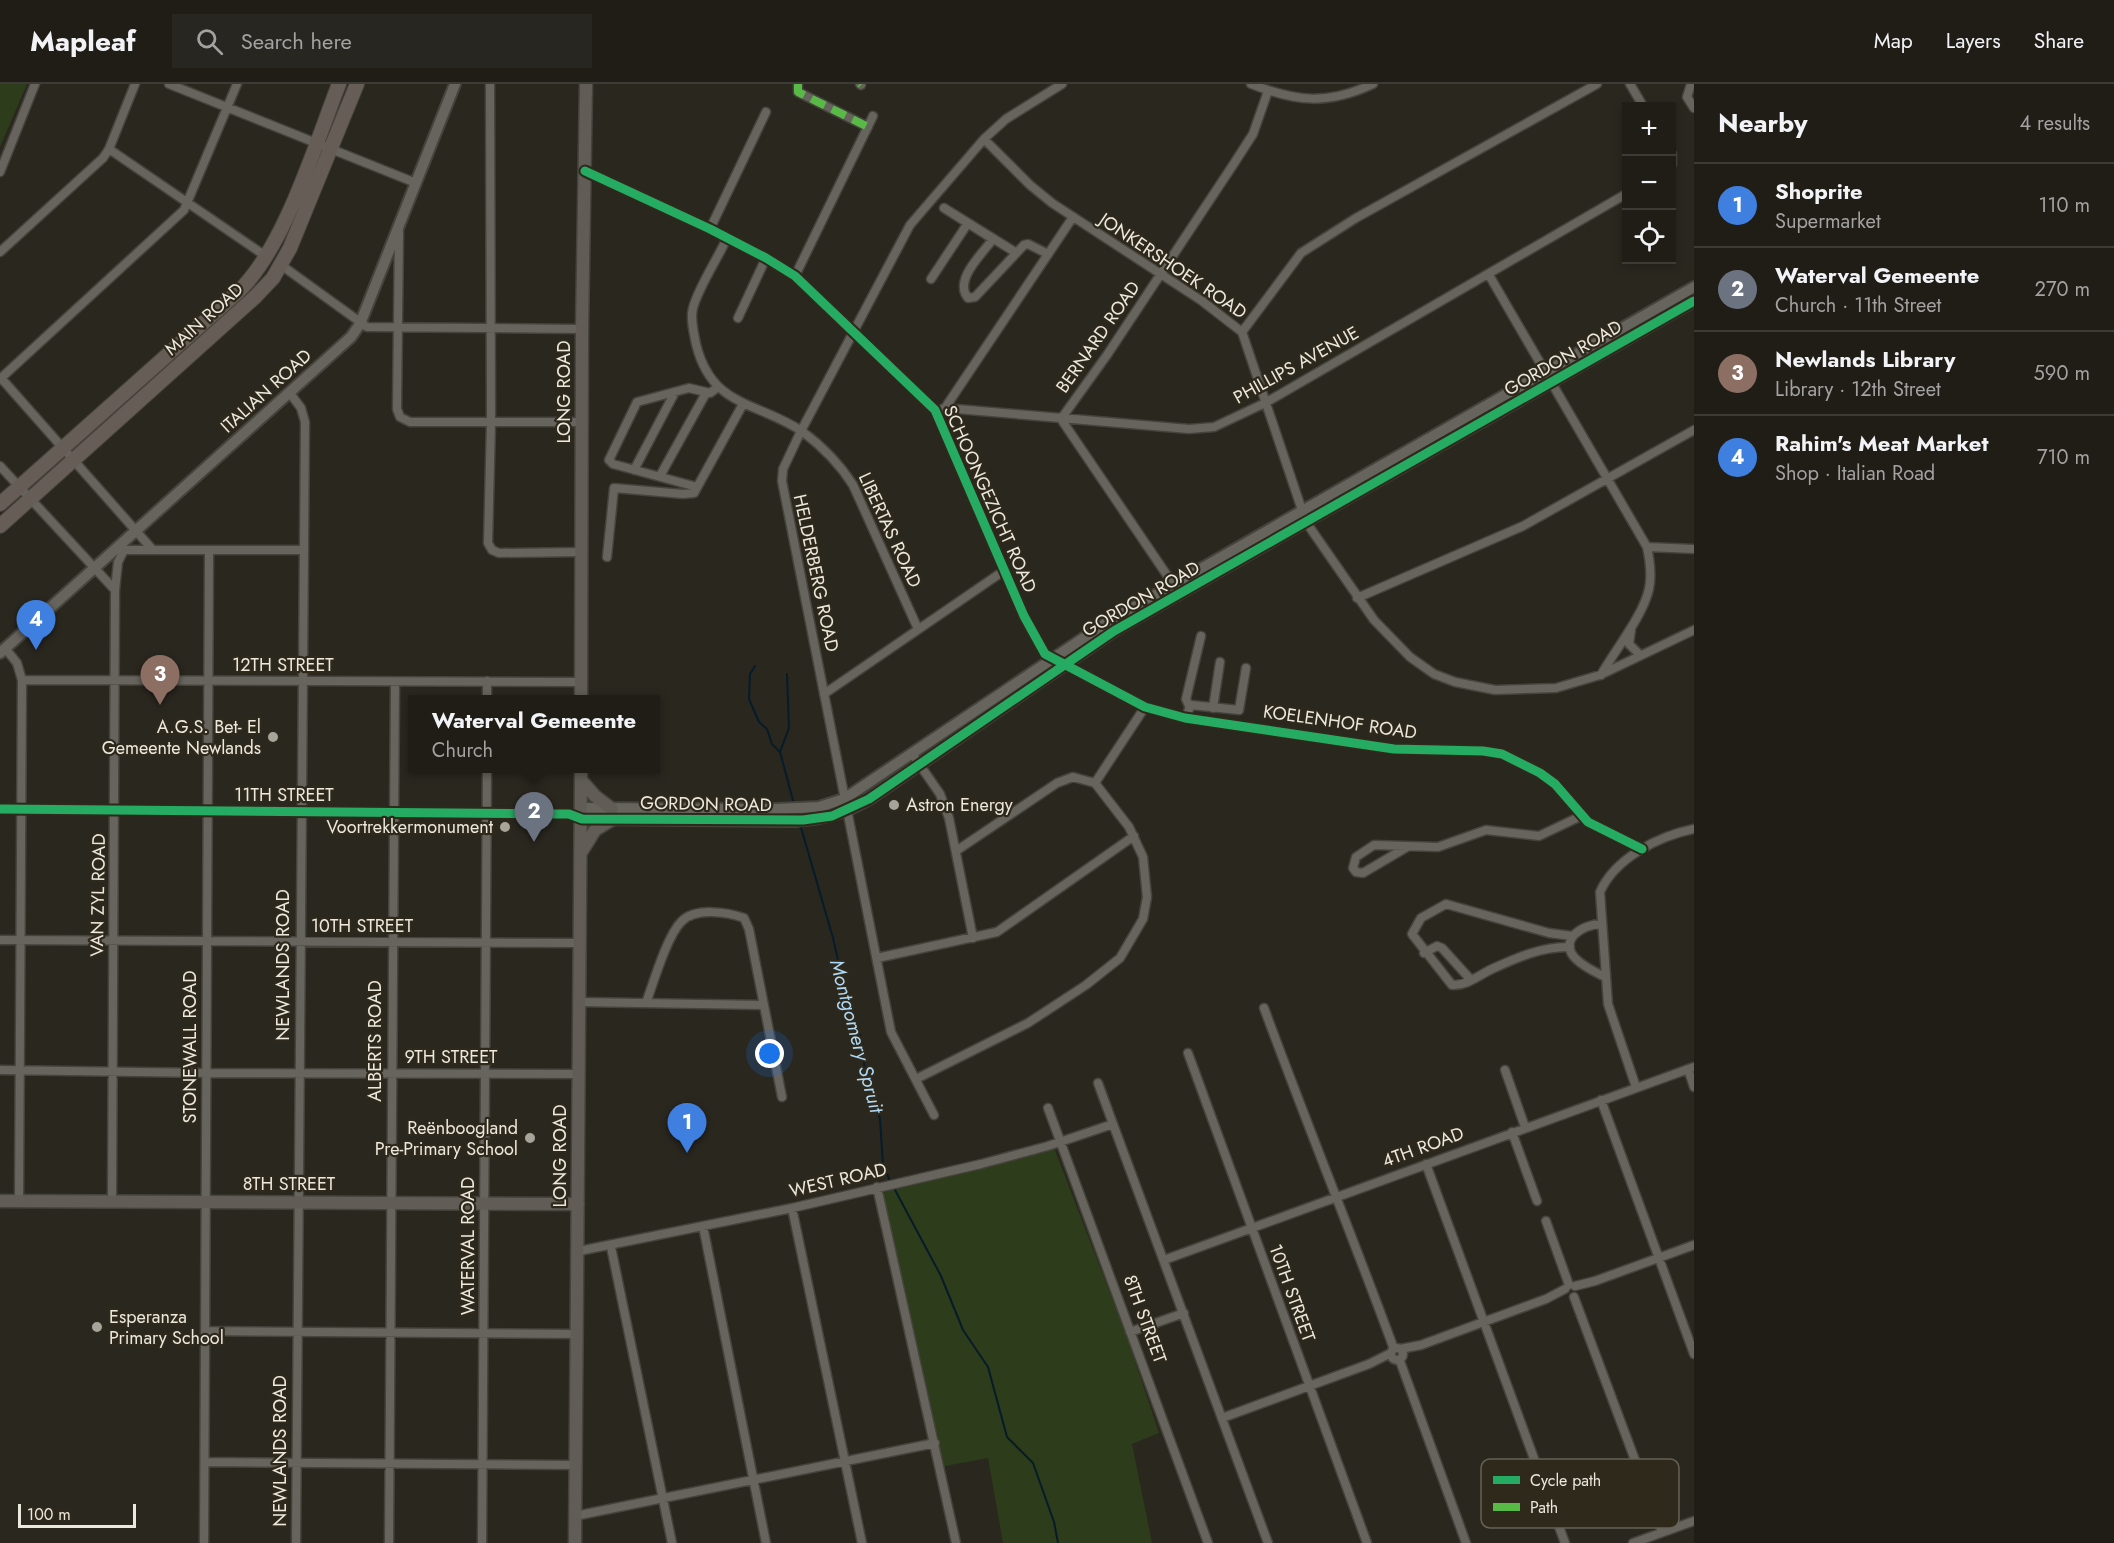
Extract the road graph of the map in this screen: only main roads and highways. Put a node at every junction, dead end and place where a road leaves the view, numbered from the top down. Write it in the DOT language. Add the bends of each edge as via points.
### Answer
graph roads {
  1 [pos="339,84"];
  2 [pos="357,84"];
  3 [pos="586,84"];
  4 [pos="0,504"];
  5 [pos="0,526"];
  6 [pos="581,695"];
  7 [pos="581,774"];
  8 [pos="580,855"];
  9 [pos="0,1201"];
  10 [pos="578,1204"];
  11 [pos="575,1543"];
  1 -- 4 [label="main road, MAIN ROAD" via="267,257 238,291"];
  2 -- 5 [label="main road, MAIN ROAD" via="281,265 255,297"];
  3 -- 6 [label="main road, LONG ROAD"];
  7 -- 8 [label="main road, LONG ROAD"];
  7 -- 8 [label="main road" via="613,814 595,830"];
  8 -- 10 [label="main road, LONG ROAD"];
  9 -- 10 [label="main road, 8TH STREET"];
  10 -- 11 [label="main road, LONG ROAD"];
}
